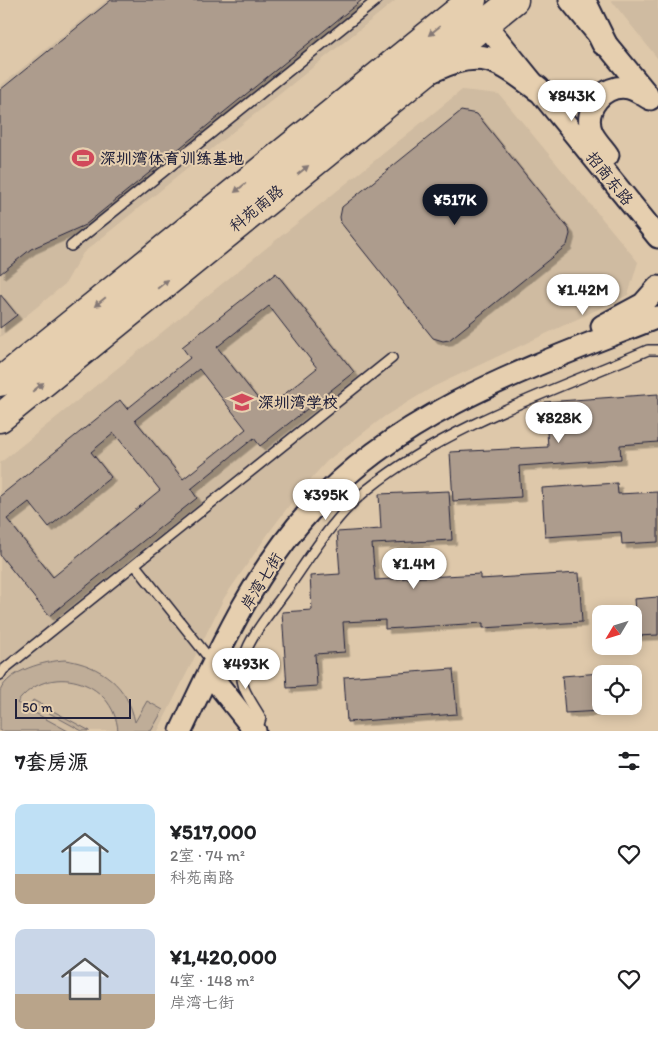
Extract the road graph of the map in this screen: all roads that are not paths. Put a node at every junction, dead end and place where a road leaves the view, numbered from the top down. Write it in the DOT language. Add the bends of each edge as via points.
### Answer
graph roads {
  1 [pos="377,0"];
  2 [pos="514,0"];
  3 [pos="570,0"];
  4 [pos="583,0"];
  5 [pos="475,9"];
  6 [pos="604,43"];
  7 [pos="417,77"];
  8 [pos="538,89"];
  9 [pos="654,103"];
  10 [pos="652,229"];
  11 [pos="71,246"];
  12 [pos="658,250"];
  13 [pos="658,287"];
  14 [pos="658,317"];
  15 [pos="658,350"];
  16 [pos="392,358"];
  17 [pos="530,367"];
  18 [pos="0,382"];
  19 [pos="0,418"];
  20 [pos="135,565"];
  21 [pos="211,668"];
  22 [pos="0,675"];
  23 [pos="181,731"];
  24 [pos="256,731"];
  1 -- 11 [label="lane"];
  2 -- 5 [label="main road, 科苑南路"];
  3 -- 6 [label="street"];
  4 -- 6 [label="main road"];
  5 -- 7 [label="main road, 科苑南路"];
  5 -- 8 [label="street, 招商东路"];
  5 -- 18 [label="main road, 科苑南路, one-way"];
  6 -- 9 [label="street"];
  7 -- 8 [label="main road" via="459,59 483,57 508,66"];
  19 -- 7 [label="main road, 科苑南路, one-way"];
  8 -- 10 [label="street, 招商东路"];
  9 -- 10 [label="street" via="628,88 610,90 595,101 590,117 593,134 627,179"];
  10 -- 12 [label="street"];
  13 -- 17 [label="street" via="643,304"];
  14 -- 17 [label="street"];
  15 -- 24 [label="lane" via="648,350 425,449 350,506 252,638 242,665 244,688 261,718"];
  16 -- 20 [label="lane"];
  17 -- 21 [label="street, 岸湾七街" via="419,424 376,452 328,493 304,518 276,556"];
  20 -- 21 [label="lane"];
  20 -- 22 [label="lane"];
  21 -- 23 [label="street, 岸湾七街"];
  21 -- 24 [label="street"];
}
